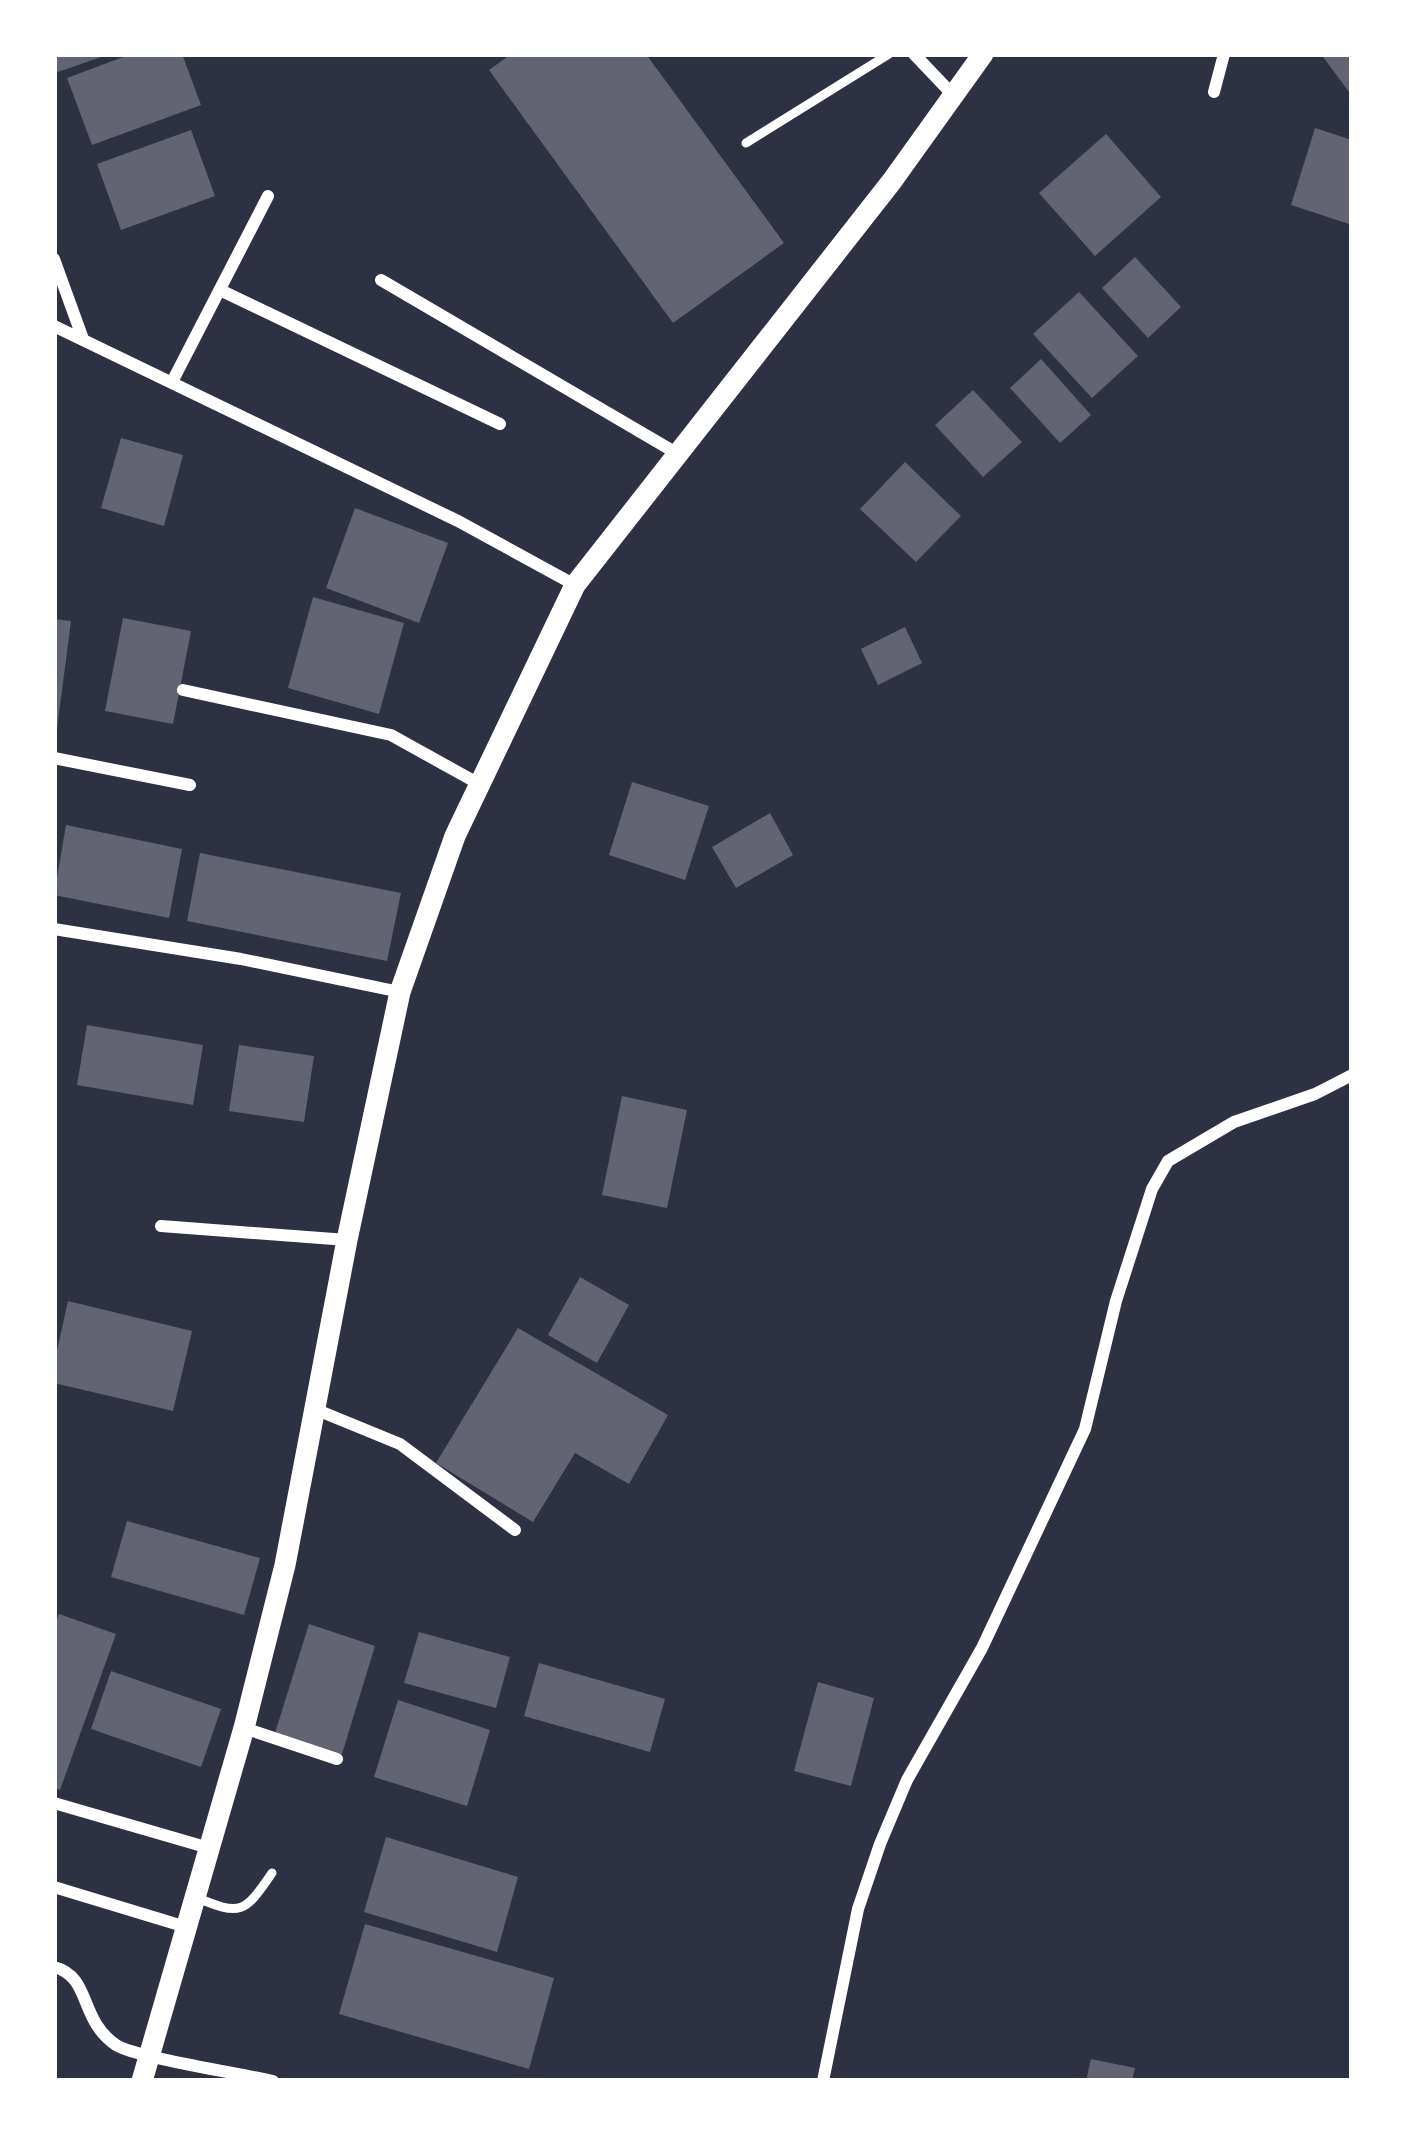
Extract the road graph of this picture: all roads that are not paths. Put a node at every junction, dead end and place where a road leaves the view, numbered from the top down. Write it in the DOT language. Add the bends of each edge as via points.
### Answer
graph roads {
  1 [pos="889,54"];
  2 [pos="914,54"];
  3 [pos="982,54"];
  4 [pos="1224,54"];
  5 [pos="1214,92"];
  6 [pos="953,95"];
  7 [pos="746,143"];
  8 [pos="268,196"];
  9 [pos="54,259"];
  10 [pos="381,280"];
  11 [pos="220,290"];
  12 [pos="54,326"];
  13 [pos="83,339"];
  14 [pos="172,382"];
  15 [pos="500,424"];
  16 [pos="678,454"];
  17 [pos="575,585"];
  18 [pos="183,690"];
  19 [pos="54,758"];
  20 [pos="190,784"];
  21 [pos="481,784"];
  22 [pos="54,929"];
  23 [pos="400,992"];
  24 [pos="1352,1075"];
  25 [pos="160,1226"];
  26 [pos="347,1240"];
  27 [pos="317,1410"];
  28 [pos="514,1530"];
  29 [pos="244,1728"];
  30 [pos="337,1759"];
  31 [pos="54,1803"];
  32 [pos="209,1847"];
  33 [pos="272,1874"];
  34 [pos="54,1887"];
  35 [pos="195,1897"];
  36 [pos="186,1927"];
  37 [pos="54,1967"];
  38 [pos="149,2054"];
  39 [pos="142,2081"];
  40 [pos="273,2081"];
  41 [pos="823,2081"];
  1 -- 7 [label="lane"];
  2 -- 6 [label="street"];
  3 -- 6 [label="street"];
  4 -- 5 [label="street"];
  6 -- 16 [label="street"];
  8 -- 11 [label="street"];
  9 -- 13 [label="street"];
  10 -- 16 [label="street"];
  11 -- 14 [label="street"];
  11 -- 15 [label="street"];
  12 -- 13 [label="street"];
  13 -- 14 [label="street"];
  14 -- 17 [label="street"];
  16 -- 17 [label="street"];
  17 -- 21 [label="street"];
  18 -- 21 [label="street" via="391,735"];
  19 -- 20 [label="street"];
  21 -- 23 [label="street"];
  22 -- 23 [label="street"];
  23 -- 26 [label="street"];
  24 -- 41 [label="street" via="1234,1122 1168,1161 1152,1189 1084,1429 880,1844"];
  25 -- 26 [label="street"];
  26 -- 27 [label="street"];
  27 -- 28 [label="street" via="400,1444"];
  27 -- 29 [label="street"];
  29 -- 30 [label="street"];
  29 -- 32 [label="street"];
  31 -- 32 [label="street"];
  32 -- 35 [label="street"];
  33 -- 35 [label="lane" via="240,1910"];
  34 -- 36 [label="street"];
  35 -- 36 [label="street"];
  36 -- 38 [label="street"];
  37 -- 38 [label="street" via="79,1982 94,2028 121,2049"];
  38 -- 39 [label="street"];
  38 -- 40 [label="street"];
}
